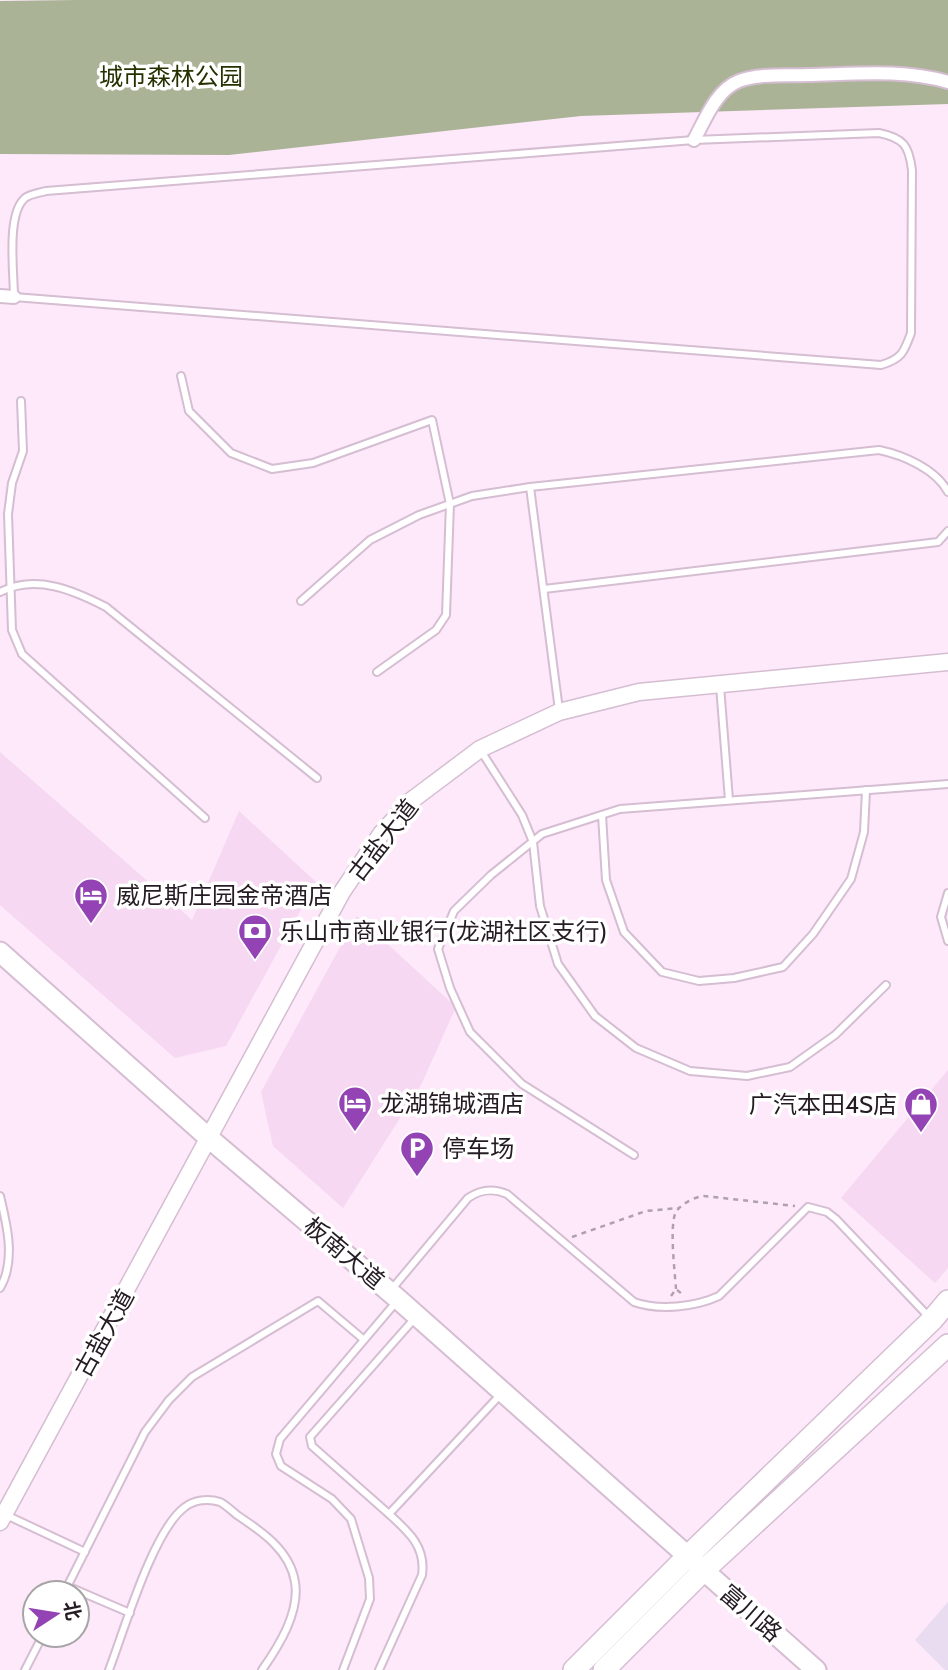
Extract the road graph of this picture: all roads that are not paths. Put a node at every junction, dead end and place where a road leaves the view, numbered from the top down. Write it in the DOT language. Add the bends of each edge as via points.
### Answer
graph roads {
  1 [pos="948,82"];
  2 [pos="694,140"];
  3 [pos="0,296"];
  4 [pos="14,297"];
  5 [pos="181,376"];
  6 [pos="21,401"];
  7 [pos="530,487"];
  8 [pos="948,492"];
  9 [pos="450,504"];
  10 [pos="948,531"];
  11 [pos="10,587"];
  12 [pos="544,589"];
  13 [pos="0,592"];
  14 [pos="300,601"];
  15 [pos="948,662"];
  16 [pos="377,672"];
  17 [pos="719,684"];
  18 [pos="559,712"];
  19 [pos="480,749"];
  20 [pos="317,778"];
  21 [pos="948,784"];
  22 [pos="866,790"];
  23 [pos="729,800"];
  24 [pos="602,815"];
  25 [pos="205,818"];
  26 [pos="533,842"];
  27 [pos="948,892"];
  28 [pos="948,941"];
  29 [pos="0,952"];
  30 [pos="886,985"];
  31 [pos="210,1139"];
  32 [pos="634,1155"];
  33 [pos="0,1196"];
  34 [pos="0,1288"];
  35 [pos="394,1296"];
  36 [pos="948,1301"];
  37 [pos="416,1316"];
  38 [pos="932,1321"];
  39 [pos="363,1339"];
  40 [pos="948,1345"];
  41 [pos="502,1392"];
  42 [pos="389,1514"];
  43 [pos="2,1518"];
  44 [pos="85,1552"];
  45 [pos="687,1557"];
  46 [pos="704,1571"];
  47 [pos="72,1579"];
  48 [pos="91,1599"];
  49 [pos="130,1613"];
  50 [pos="36,1649"];
  51 [pos="26,1670"];
  52 [pos="109,1670"];
  53 [pos="262,1670"];
  54 [pos="343,1670"];
  55 [pos="379,1670"];
  56 [pos="574,1670"];
  57 [pos="604,1670"];
  58 [pos="816,1670"];
  1 -- 2 [label="street" via="893,74 768,76 738,81 720,94"];
  2 -- 4 [label="lane" via="46,191 27,197 18,206 13,224"];
  2 -- 4 [label="lane" via="880,133 894,136 909,149 911,333 896,361 881,365"];
  3 -- 4 [label="street"];
  5 -- 9 [label="lane" via="189,411 231,453 272,468 313,463 432,420"];
  6 -- 11 [label="lane" via="23,451 8,514"];
  7 -- 8 [label="lane" via="879,450 900,455 943,481"];
  7 -- 9 [label="lane"];
  7 -- 12 [label="lane"];
  9 -- 14 [label="lane" via="370,540"];
  9 -- 16 [label="lane" via="446,615 436,629"];
  10 -- 12 [label="lane" via="938,542"];
  11 -- 13 [label="lane"];
  11 -- 20 [label="lane" via="37,583 75,591 106,607"];
  11 -- 25 [label="lane" via="12,630 22,654"];
  12 -- 18 [label="lane"];
  15 -- 17 [label="street, 古盐大道"];
  17 -- 18 [label="street, 古盐大道" via="639,692"];
  17 -- 23 [label="lane"];
  18 -- 19 [label="street, 古盐大道"];
  19 -- 26 [label="lane" via="522,815"];
  19 -- 31 [label="street, 古盐大道" via="412,800 382,834 342,892"];
  21 -- 22 [label="lane"];
  22 -- 23 [label="lane"];
  22 -- 24 [label="lane" via="864,832 850,879 813,934 783,967 734,978 699,981 662,972 624,932 606,880"];
  23 -- 24 [label="lane" via="620,809"];
  24 -- 26 [label="lane" via="542,834"];
  26 -- 30 [label="lane" via="540,906 558,964 595,1016 636,1048 690,1070 747,1076 790,1067 835,1035"];
  26 -- 32 [label="lane" via="491,874 454,911 438,949 450,988 470,1032 522,1084"];
  27 -- 28 [label="lane" via="941,917"];
  29 -- 31 [label="main road, 板南大道"];
  31 -- 35 [label="main road, 板南大道"];
  31 -- 43 [label="street, 古盐大道"];
  33 -- 34 [label="lane" via="9,1250"];
  35 -- 37 [label="main road, 板南大道"];
  35 -- 38 [label="lane" via="468,1198 481,1191 499,1190 634,1302 685,1305 719,1296 808,1207 827,1212"];
  35 -- 39 [label="lane"];
  36 -- 38 [label="main road"];
  37 -- 41 [label="main road, 板南大道"];
  37 -- 42 [label="lane" via="310,1437 312,1446"];
  38 -- 45 [label="main road"];
  39 -- 44 [label="lane" via="318,1301 192,1377 145,1432"];
  39 -- 54 [label="lane" via="280,1439 276,1454 281,1466 332,1499 351,1519 369,1578 370,1599"];
  40 -- 46 [label="main road"];
  41 -- 42 [label="lane"];
  41 -- 45 [label="main road, 板南大道"];
  42 -- 55 [label="lane" via="416,1541 423,1568"];
  43 -- 44 [label="lane"];
  44 -- 47 [label="lane"];
  45 -- 46 [label="main road, 富川路"];
  45 -- 56 [label="main road"];
  46 -- 57 [label="main road"];
  46 -- 58 [label="main road, 富川路"];
  48 -- 49 [label="lane"];
  49 -- 52 [label="lane"];
  49 -- 53 [label="lane" via="166,1528 184,1507 199,1500 220,1502 266,1535 285,1556 295,1582 293,1609"];
  50 -- 51 [label="lane"];
}
